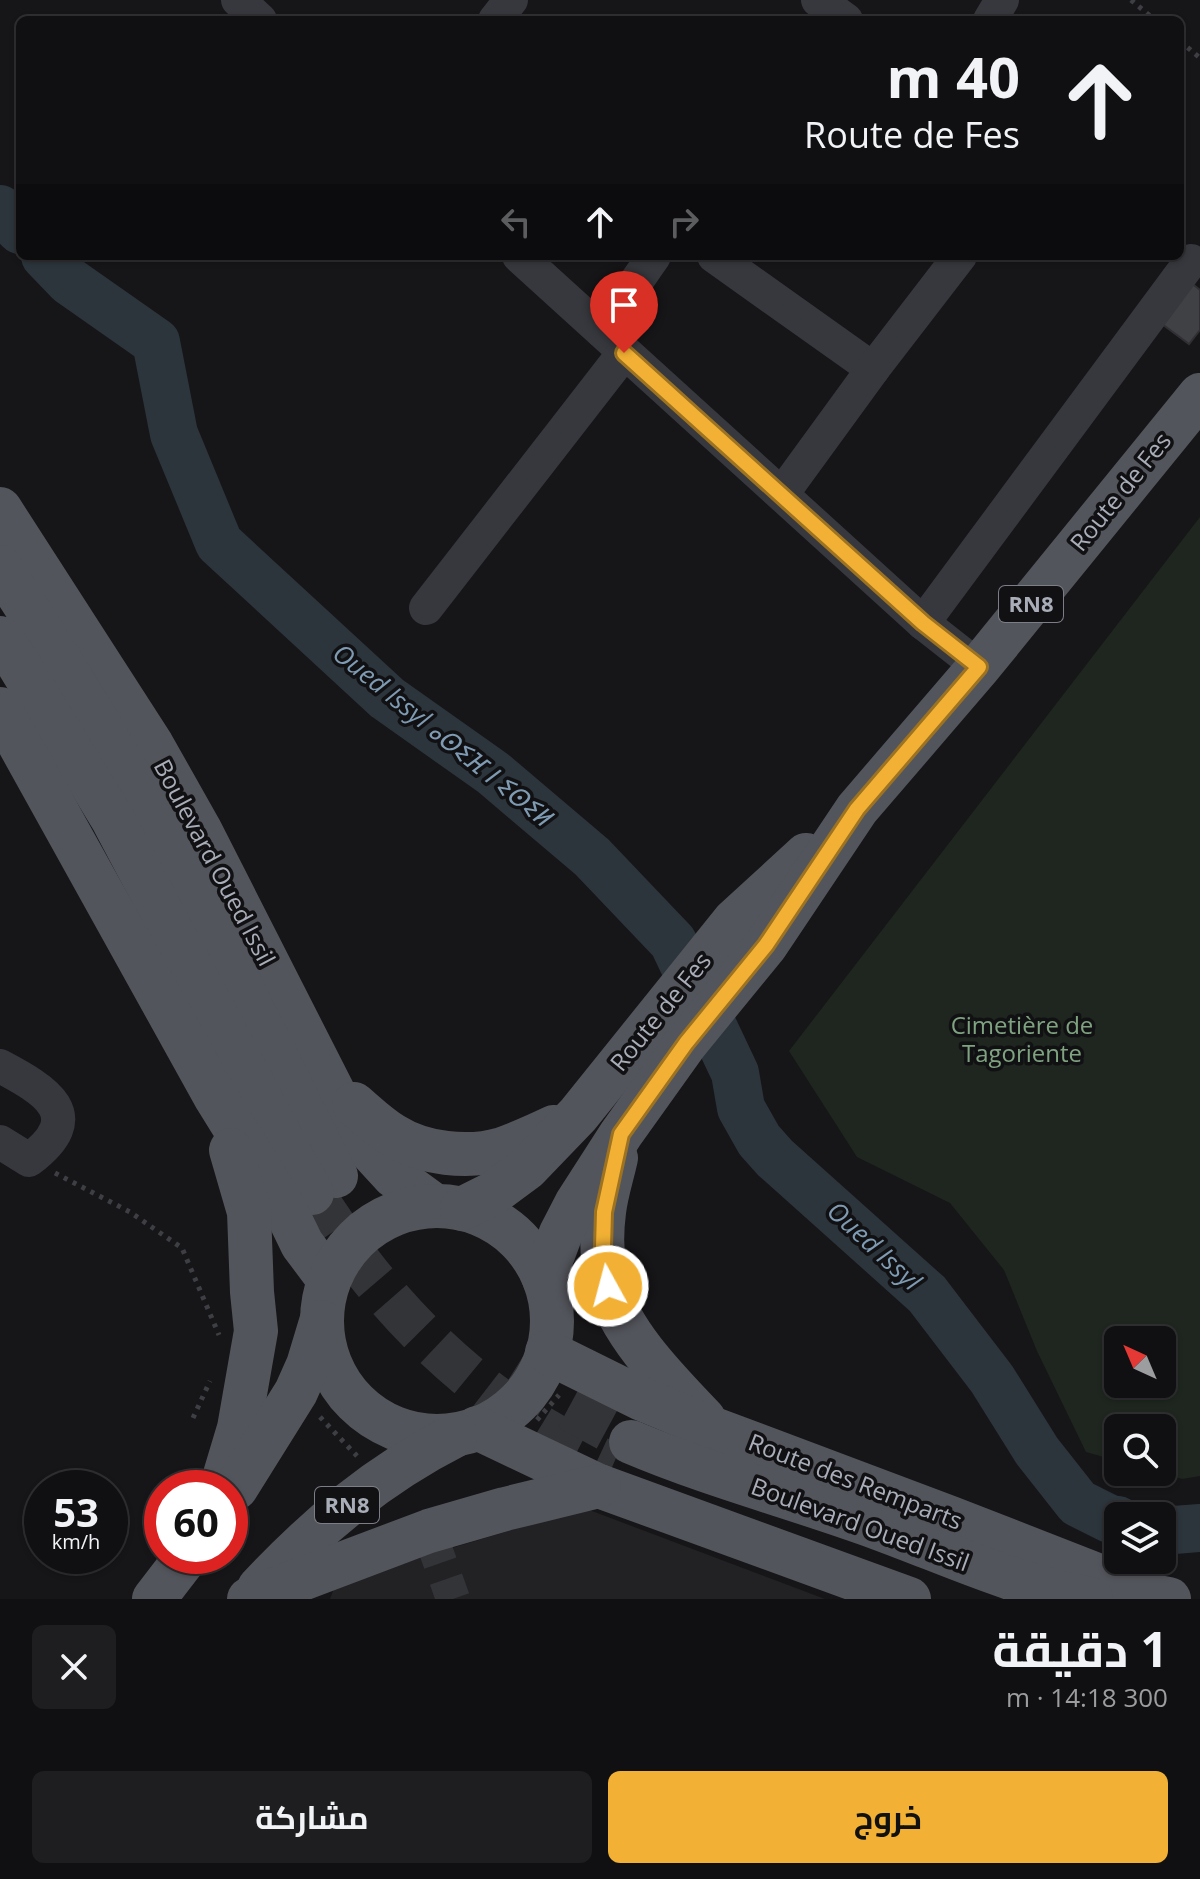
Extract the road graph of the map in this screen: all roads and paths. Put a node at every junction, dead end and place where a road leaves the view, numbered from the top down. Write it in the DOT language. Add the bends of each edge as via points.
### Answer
graph roads {
  1 [pos="238,0"];
  2 [pos="511,0"];
  3 [pos="818,0"];
  4 [pos="1131,0"];
  5 [pos="256,16"];
  6 [pos="498,16"];
  7 [pos="841,16"];
  8 [pos="1150,16"];
  9 [pos="1184,44"];
  10 [pos="1200,58"];
  11 [pos="523,260"];
  12 [pos="652,260"];
  13 [pos="720,260"];
  14 [pos="957,260"];
  15 [pos="1190,260"];
  16 [pos="613,342"];
  17 [pos="873,369"];
  18 [pos="1200,395"];
  19 [pos="782,494"];
  20 [pos="0,509"];
  21 [pos="0,567"];
  22 [pos="426,608"];
  23 [pos="923,623"];
  24 [pos="0,638"];
  25 [pos="979,667"];
  26 [pos="0,709"];
  27 [pos="668,1034"];
  28 [pos="0,1066"];
  29 [pos="326,1080"];
  30 [pos="216,1098"];
  31 [pos="578,1115"];
  32 [pos="621,1134"];
  33 [pos="0,1142"];
  34 [pos="29,1160"];
  35 [pos="448,1207"];
  36 [pos="544,1279"];
  37 [pos="326,1300"];
  38 [pos="220,1337"];
  39 [pos="564,1361"];
  40 [pos="212,1376"];
  41 [pos="296,1392"];
  42 [pos="193,1418"];
  43 [pos="714,1429"];
  44 [pos="485,1435"];
  45 [pos="614,1464"];
  46 [pos="226,1470"];
  47 [pos="247,1470"];
  48 [pos="379,1480"];
  49 [pos="173,1574"];
  50 [pos="1146,1598"];
  51 [pos="154,1599"];
  52 [pos="249,1599"];
  53 [pos="909,1599"];
  54 [pos="988,1599"];
  55 [pos="1091,1599"];
  1 -- 5 [label="street"];
  2 -- 6 [label="street"];
  3 -- 7 [label="street"];
  4 -- 8 [label="path"];
  9 -- 10 [label="path"];
  11 -- 16 [label="street"];
  12 -- 16 [label="street"];
  13 -- 17 [label="street"];
  14 -- 17 [label="street"];
  15 -- 23 [label="street"];
  16 -- 19 [label="street"];
  16 -- 22 [label="street"];
  17 -- 19 [label="street"];
  18 -- 25 [label="main road, Route de Fes / RN8"];
  19 -- 23 [label="street"];
  20 -- 29 [label="main road, Boulevard Oued Issil" via="152,745"];
  21 -- 24 [label="main road, Boulevard Oued Issil" via="166,841 324,1184 286,1147 112,818"];
  23 -- 25 [label="street"];
  25 -- 27 [label="main road, Route de Fes / RN8"];
  26 -- 30 [label="main road"];
  27 -- 31 [label="main road, Route de Fes / RN8"];
  27 -- 32 [label="main road, Route de Fes / RN8"];
  28 -- 34 [label="street" via="31,1082 56,1107 52,1138"];
  29 -- 31 [label="main road" via="394,1136 445,1153 499,1150"];
  29 -- 35 [label="main road, Boulevard Oued Issil" via="349,1123 394,1176"];
  30 -- 37 [label="main road" via="286,1211"];
  30 -- 46 [label="main road" via="249,1212 256,1331"];
  31 -- 35 [label="main road, Route de Fes / RN8" via="527,1168 492,1194"];
  32 -- 36 [label="main road, Route de Fes / RN8" via="576,1204"];
  32 -- 43 [label="main road" via="604,1212 608,1286 624,1323 654,1366"];
  33 -- 34 [label="street"];
  34 -- 38 [label="path" via="130,1212 182,1248"];
  35 -- 36 [label="main road, RN8" via="487,1217 510,1231"];
  35 -- 37 [label="main road, RN8" via="416,1208 369,1228 345,1252"];
  36 -- 39 [label="main road, RN8" via="551,1328"];
  37 -- 41 [label="main road, RN8"];
  37 -- 44 [label="main road, RN8" via="323,1341 331,1366 361,1407 411,1433"];
  39 -- 43 [label="main road, Route des Remparts"];
  39 -- 44 [label="path"];
  39 -- 44 [label="main road, RN8" via="537,1375"];
  40 -- 42 [label="path"];
  41 -- 47 [label="main road, RN8"];
  41 -- 48 [label="path"];
  43 -- 50 [label="main road, Route des Remparts"];
  44 -- 45 [label="main road"];
  44 -- 48 [label="main road, RN8" via="422,1453"];
  45 -- 52 [label="main road" via="505,1509 429,1531"];
  45 -- 53 [label="main road"];
  45 -- 54 [label="main road, Boulevard Oued Issil"];
  45 -- 55 [label="main road, Boulevard Oued Issil" via="676,1460 1036,1588"];
  48 -- 52 [label="main road, RN8" via="313,1533"];
  49 -- 51 [label="main road"];
}
